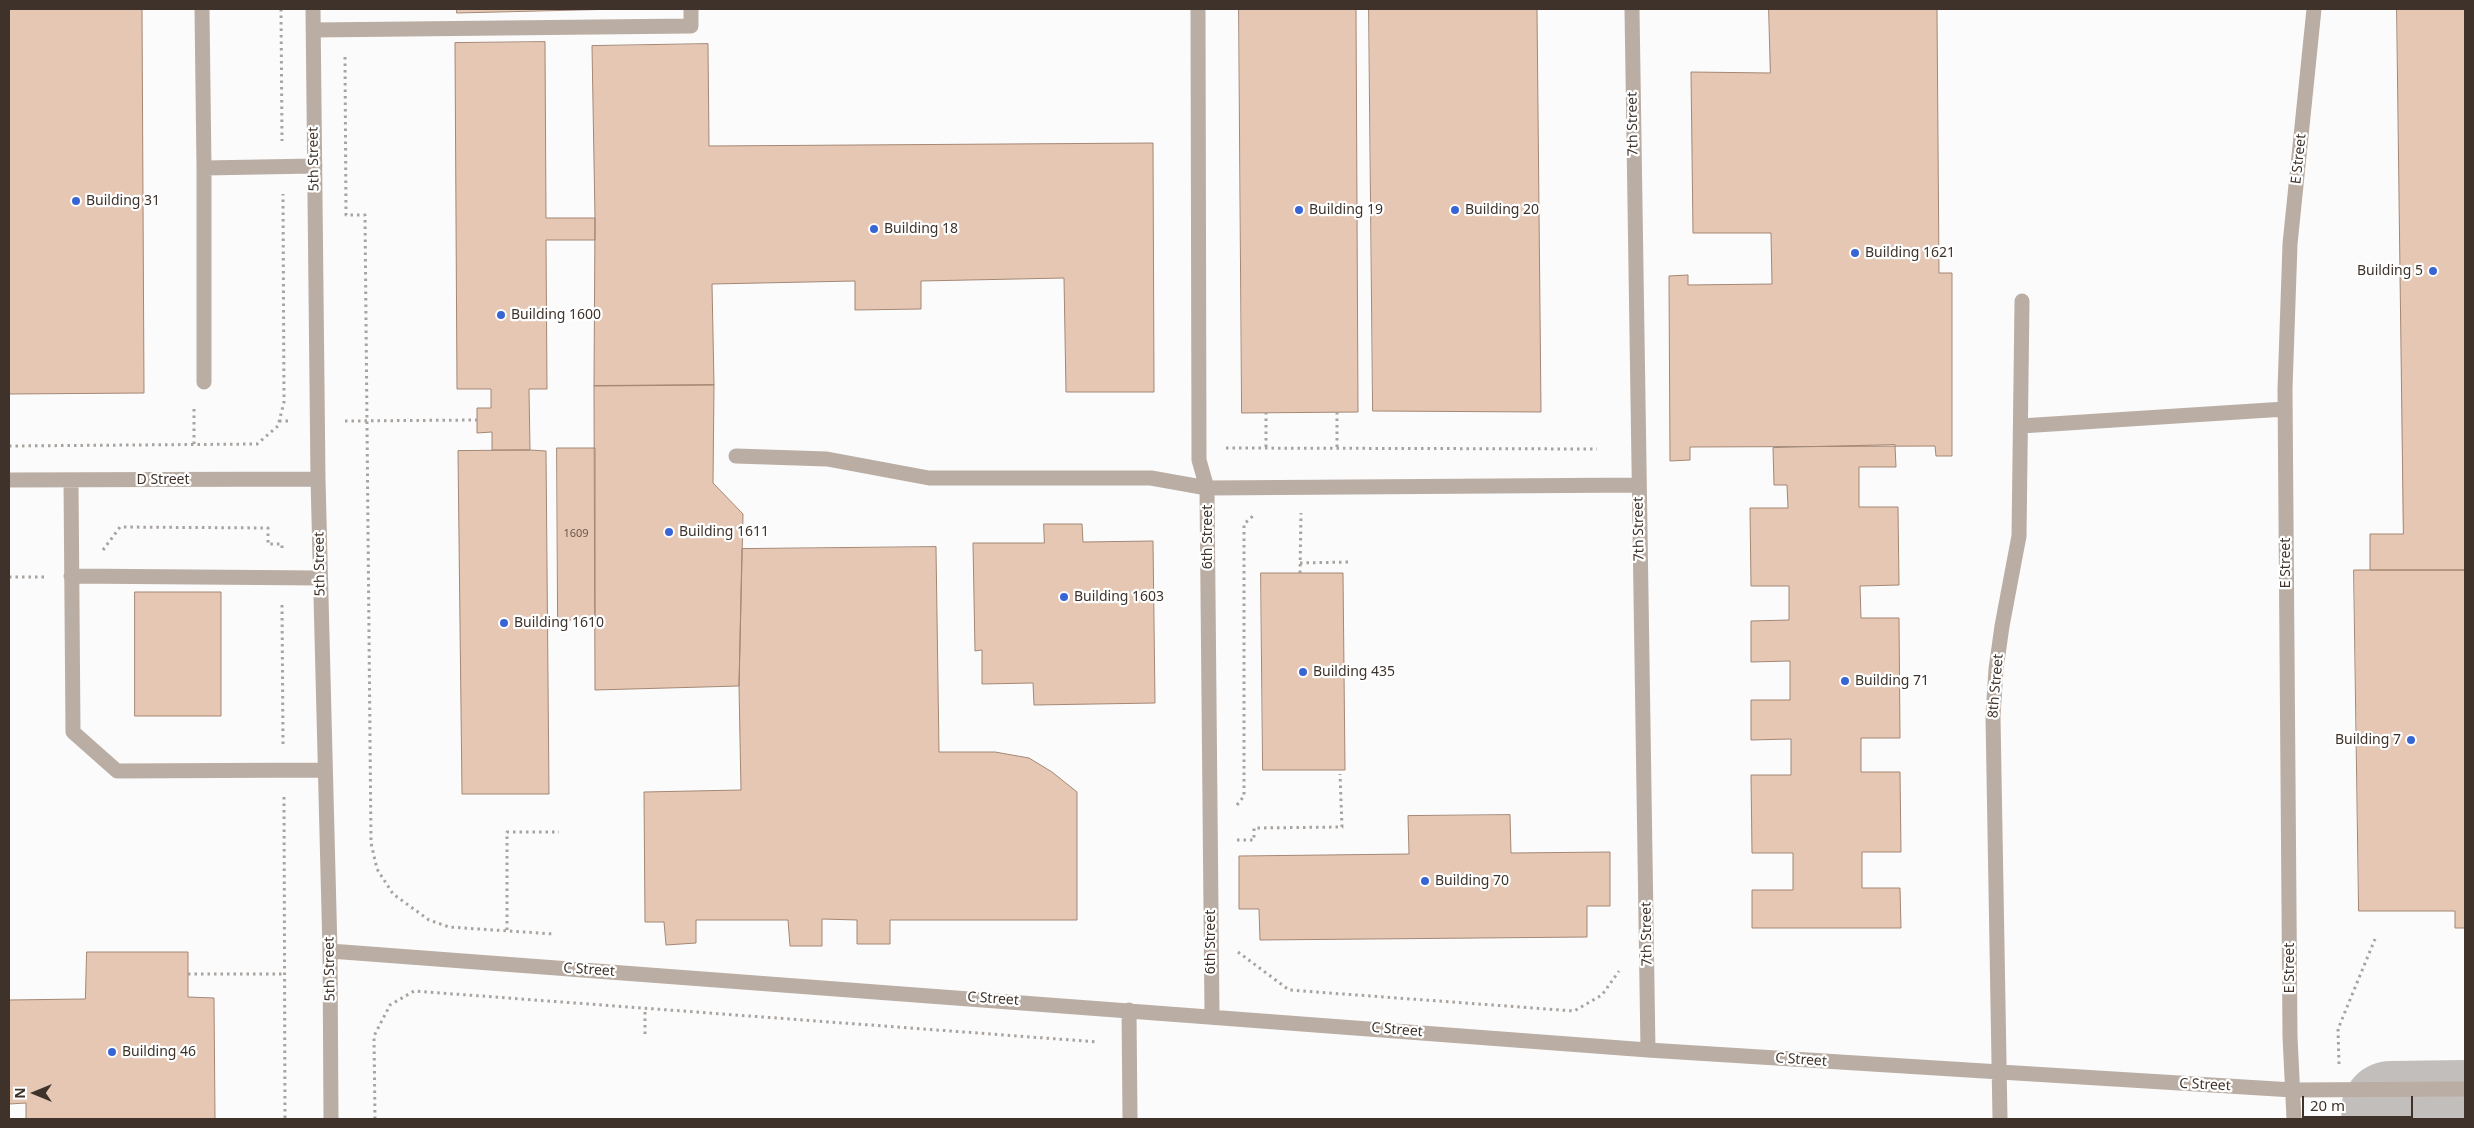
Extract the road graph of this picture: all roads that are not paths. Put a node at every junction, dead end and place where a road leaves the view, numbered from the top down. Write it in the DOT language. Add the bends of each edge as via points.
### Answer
graph roads {
  1 [pos="202,9"];
  2 [pos="313,9"];
  3 [pos="691,9"];
  4 [pos="1198,9"];
  5 [pos="1632,9"];
  6 [pos="2314,9"];
  7 [pos="313,30"];
  8 [pos="314,166"];
  9 [pos="204,168"];
  10 [pos="2022,301"];
  11 [pos="204,382"];
  12 [pos="2285,409"];
  13 [pos="2021,426"];
  14 [pos="736,456"];
  15 [pos="318,479"];
  16 [pos="9,480"];
  17 [pos="70,480"];
  18 [pos="1638,485"];
  19 [pos="1207,488"];
  20 [pos="71,573"];
  21 [pos="320,578"];
  22 [pos="325,770"];
  23 [pos="330,951"];
  24 [pos="1129,1010"];
  25 [pos="1212,1016"];
  26 [pos="1648,1050"];
  27 [pos="2000,1072"];
  28 [pos="2465,1089"];
  29 [pos="2293,1090"];
  30 [pos="331,1119"];
  31 [pos="1130,1119"];
  32 [pos="2000,1119"];
  33 [pos="2294,1119"];
  1 -- 9 [label="street"];
  2 -- 7 [label="street, 5th Street"];
  3 -- 7 [label="street" via="691,26"];
  4 -- 19 [label="street" via="1199,460"];
  5 -- 18 [label="street, 7th Street"];
  6 -- 12 [label="street, E Street" via="2290,244"];
  7 -- 8 [label="street, 5th Street"];
  8 -- 9 [label="street"];
  8 -- 15 [label="street, 5th Street"];
  9 -- 11 [label="street"];
  10 -- 13 [label="street, 8th Street"];
  12 -- 13 [label="street"];
  12 -- 29 [label="street, E Street"];
  13 -- 27 [label="street, 8th Street" via="2019,536 2002,626 1993,716"];
  14 -- 19 [label="street" via="827,459 929,478 1151,478"];
  15 -- 17 [label="street, D Street"];
  15 -- 21 [label="street, 5th Street"];
  16 -- 17 [label="street, D Street"];
  17 -- 20 [label="street"];
  18 -- 19 [label="street, 6th Street"];
  18 -- 26 [label="street, 7th Street"];
  19 -- 25 [label="street, 6th Street"];
  20 -- 21 [label="street"];
  20 -- 22 [label="street" via="73,732 117,771"];
  21 -- 22 [label="street, 5th Street"];
  22 -- 23 [label="street, 5th Street"];
  23 -- 24 [label="street, C Street"];
  23 -- 30 [label="street, 5th Street"];
  24 -- 25 [label="street, C Street"];
  24 -- 31 [label="street"];
  25 -- 26 [label="street, C Street"];
  26 -- 27 [label="street, C Street"];
  27 -- 29 [label="street, C Street"];
  27 -- 32 [label="street, 8th Street"];
  28 -- 29 [label="street, C Street"];
  29 -- 33 [label="street, E Street"];
}
